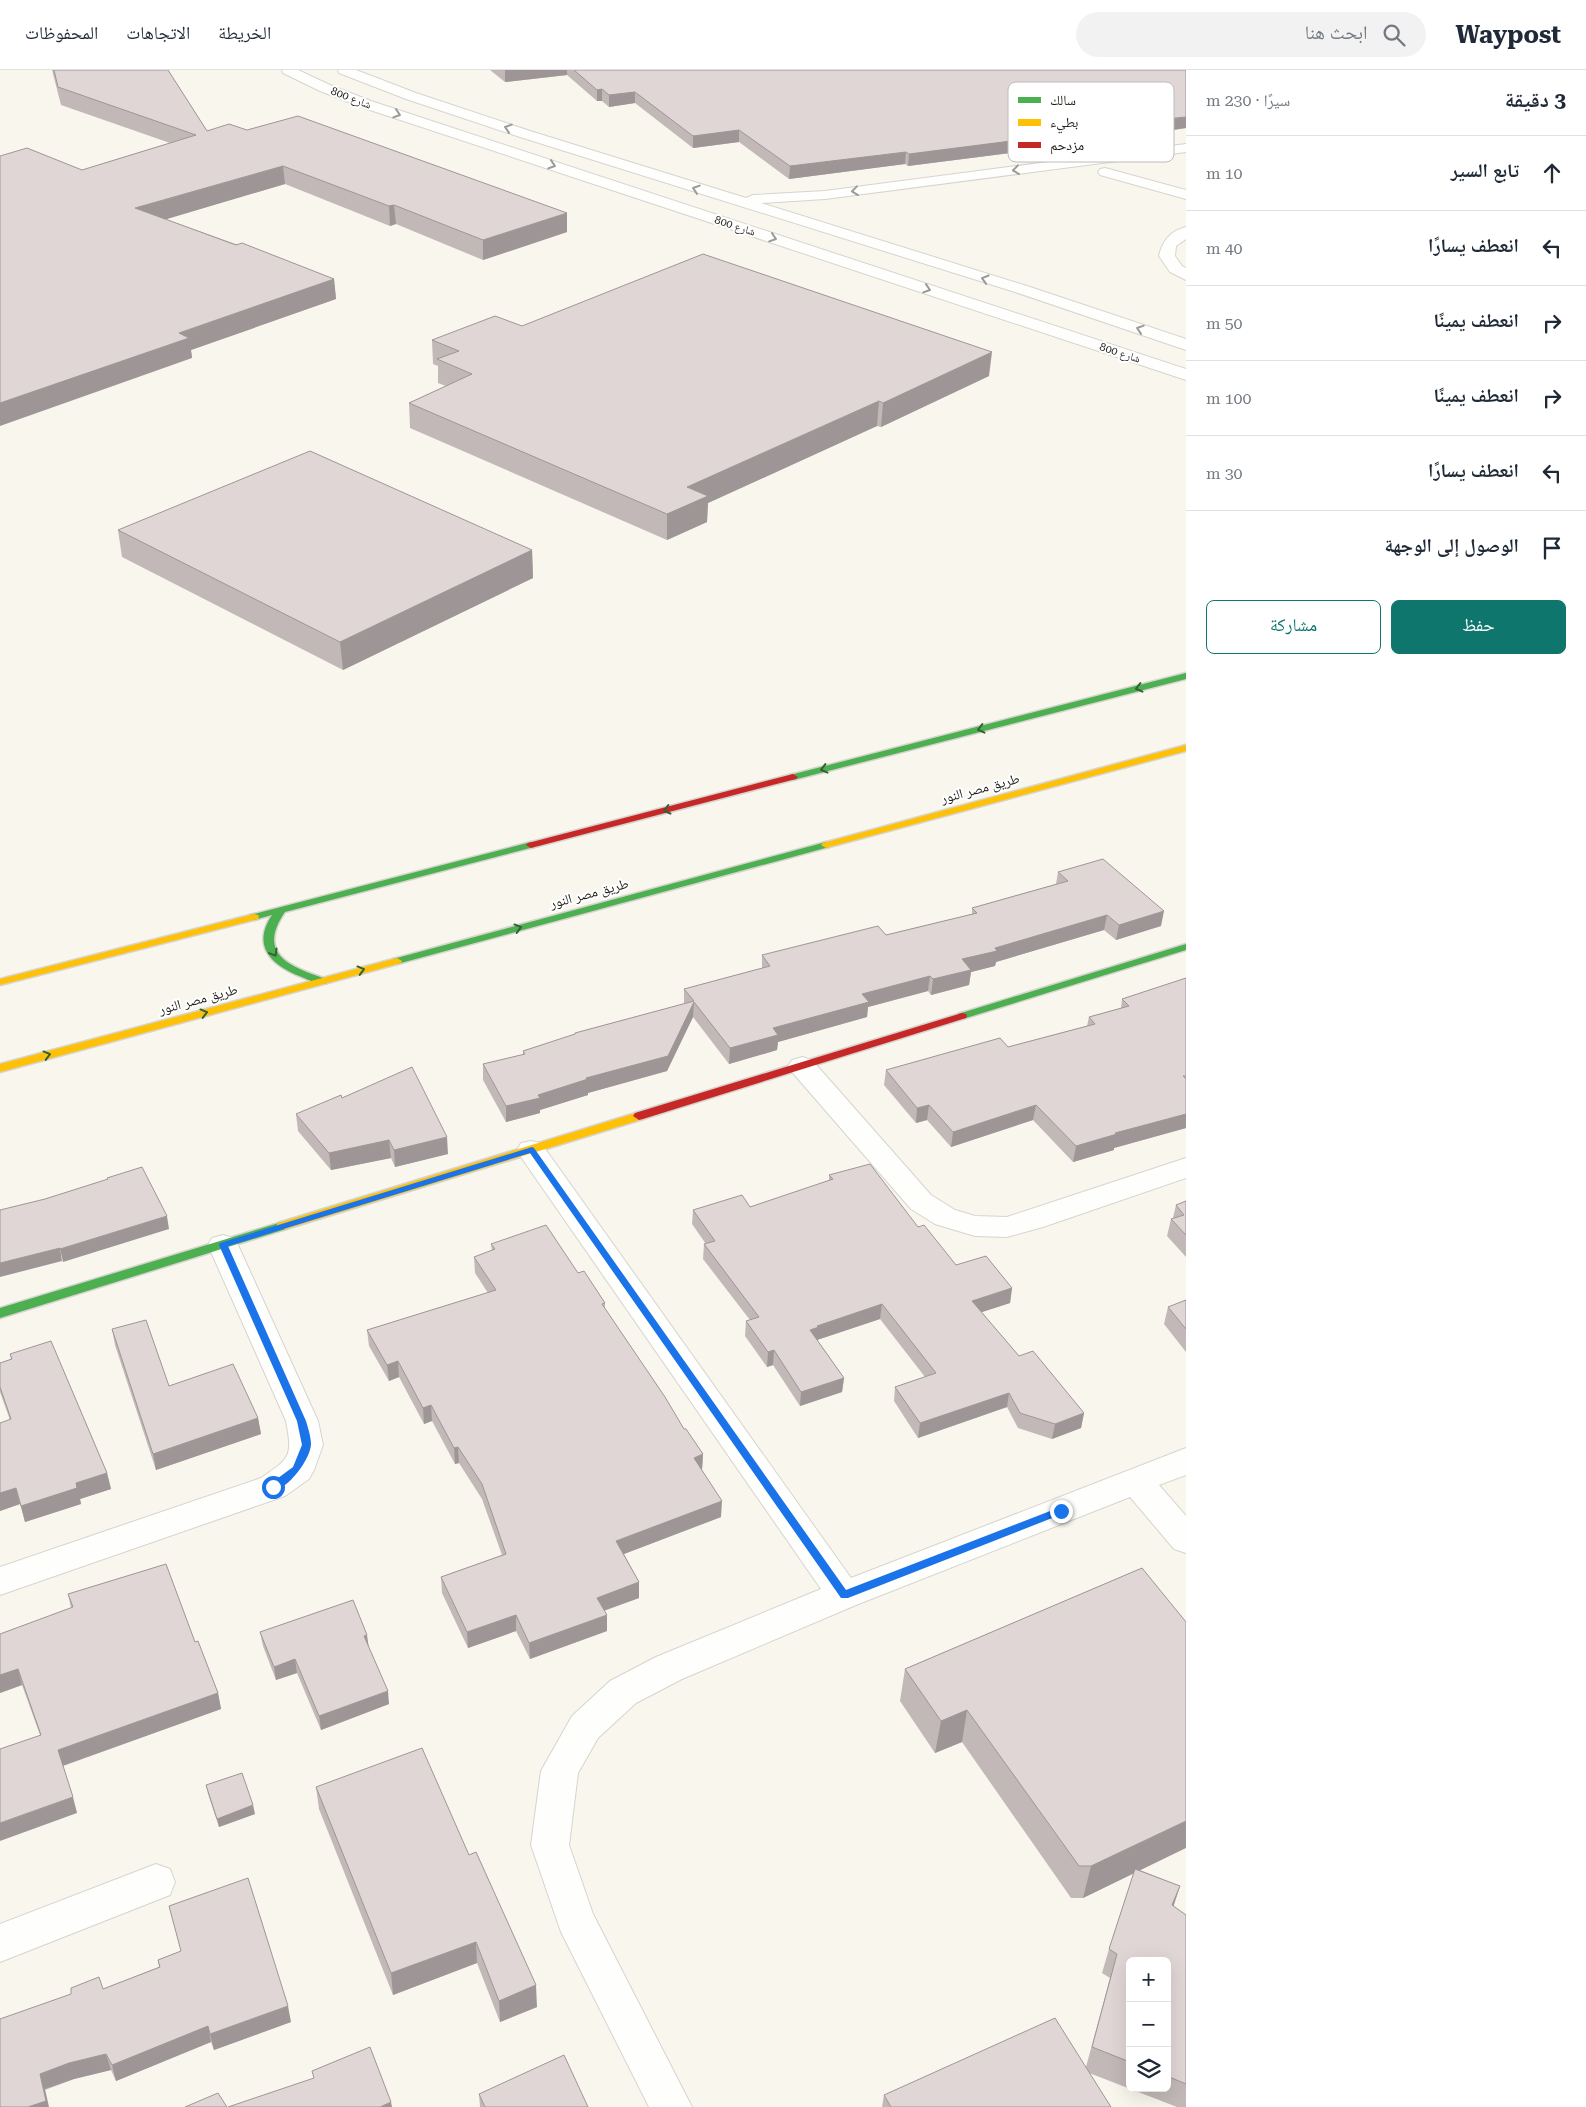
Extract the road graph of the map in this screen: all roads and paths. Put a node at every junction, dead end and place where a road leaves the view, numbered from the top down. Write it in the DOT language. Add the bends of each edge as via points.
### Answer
graph roads {
  1 [pos="288,70"];
  2 [pos="344,70"];
  3 [pos="1186,161"];
  4 [pos="1078,162"];
  5 [pos="1106,172"];
  6 [pos="1186,195"];
  7 [pos="726,198"];
  8 [pos="876,203"];
  9 [pos="1186,232"];
  10 [pos="1186,275"];
  11 [pos="1186,344"];
  12 [pos="1186,375"];
  13 [pos="1186,676"];
  14 [pos="1186,748"];
  15 [pos="281,910"];
  16 [pos="1186,947"];
  17 [pos="323,981"];
  18 [pos="0,982"];
  19 [pos="802,1066"];
  20 [pos="0,1068"];
  21 [pos="532,1150"];
  22 [pos="1186,1168"];
  23 [pos="223,1245"];
  24 [pos="0,1314"];
  25 [pos="1186,1461"];
  26 [pos="1136,1481"];
  27 [pos="1186,1539"];
  28 [pos="0,1581"];
  29 [pos="844,1595"];
  30 [pos="156,1882"];
  31 [pos="0,1943"];
  32 [pos="671,2107"];
  1 -- 12 [label="street, شارع 800, one-way" via="366,104"];
  7 -- 2 [label="street, شارع 800, one-way" via="411,96"];
  3 -- 5 [label="street"];
  4 -- 7 [label="street, one-way" via="825,195"];
  5 -- 6 [label="street"];
  5 -- 8 [label="street"];
  11 -- 7 [label="street, شارع 800, one-way" via="830,223"];
  9 -- 10 [label="street" via="1169,244 1167,256 1176,269"];
  13 -- 15 [label="street, one-way"];
  17 -- 14 [label="street, طريق مصر النور, one-way"];
  15 -- 17 [label="street, one-way" via="270,926 268,944 278,960 297,973"];
  15 -- 18 [label="street"];
  16 -- 19 [label="street"];
  20 -- 17 [label="street, طريق مصر النور, one-way"];
  19 -- 21 [label="street"];
  19 -- 22 [label="street" via="921,1202 945,1217 975,1226 1006,1227 1033,1220"];
  21 -- 23 [label="street"];
  21 -- 29 [label="street"];
  23 -- 24 [label="street"];
  23 -- 28 [label="street" via="302,1421 306,1445 296,1470 273,1487"];
  25 -- 26 [label="street"];
  26 -- 27 [label="street"];
  26 -- 29 [label="street"];
  29 -- 32 [label="street" via="669,1668 622,1692 585,1727 560,1771 550,1845 574,1919"];
  30 -- 31 [label="street"];
}
